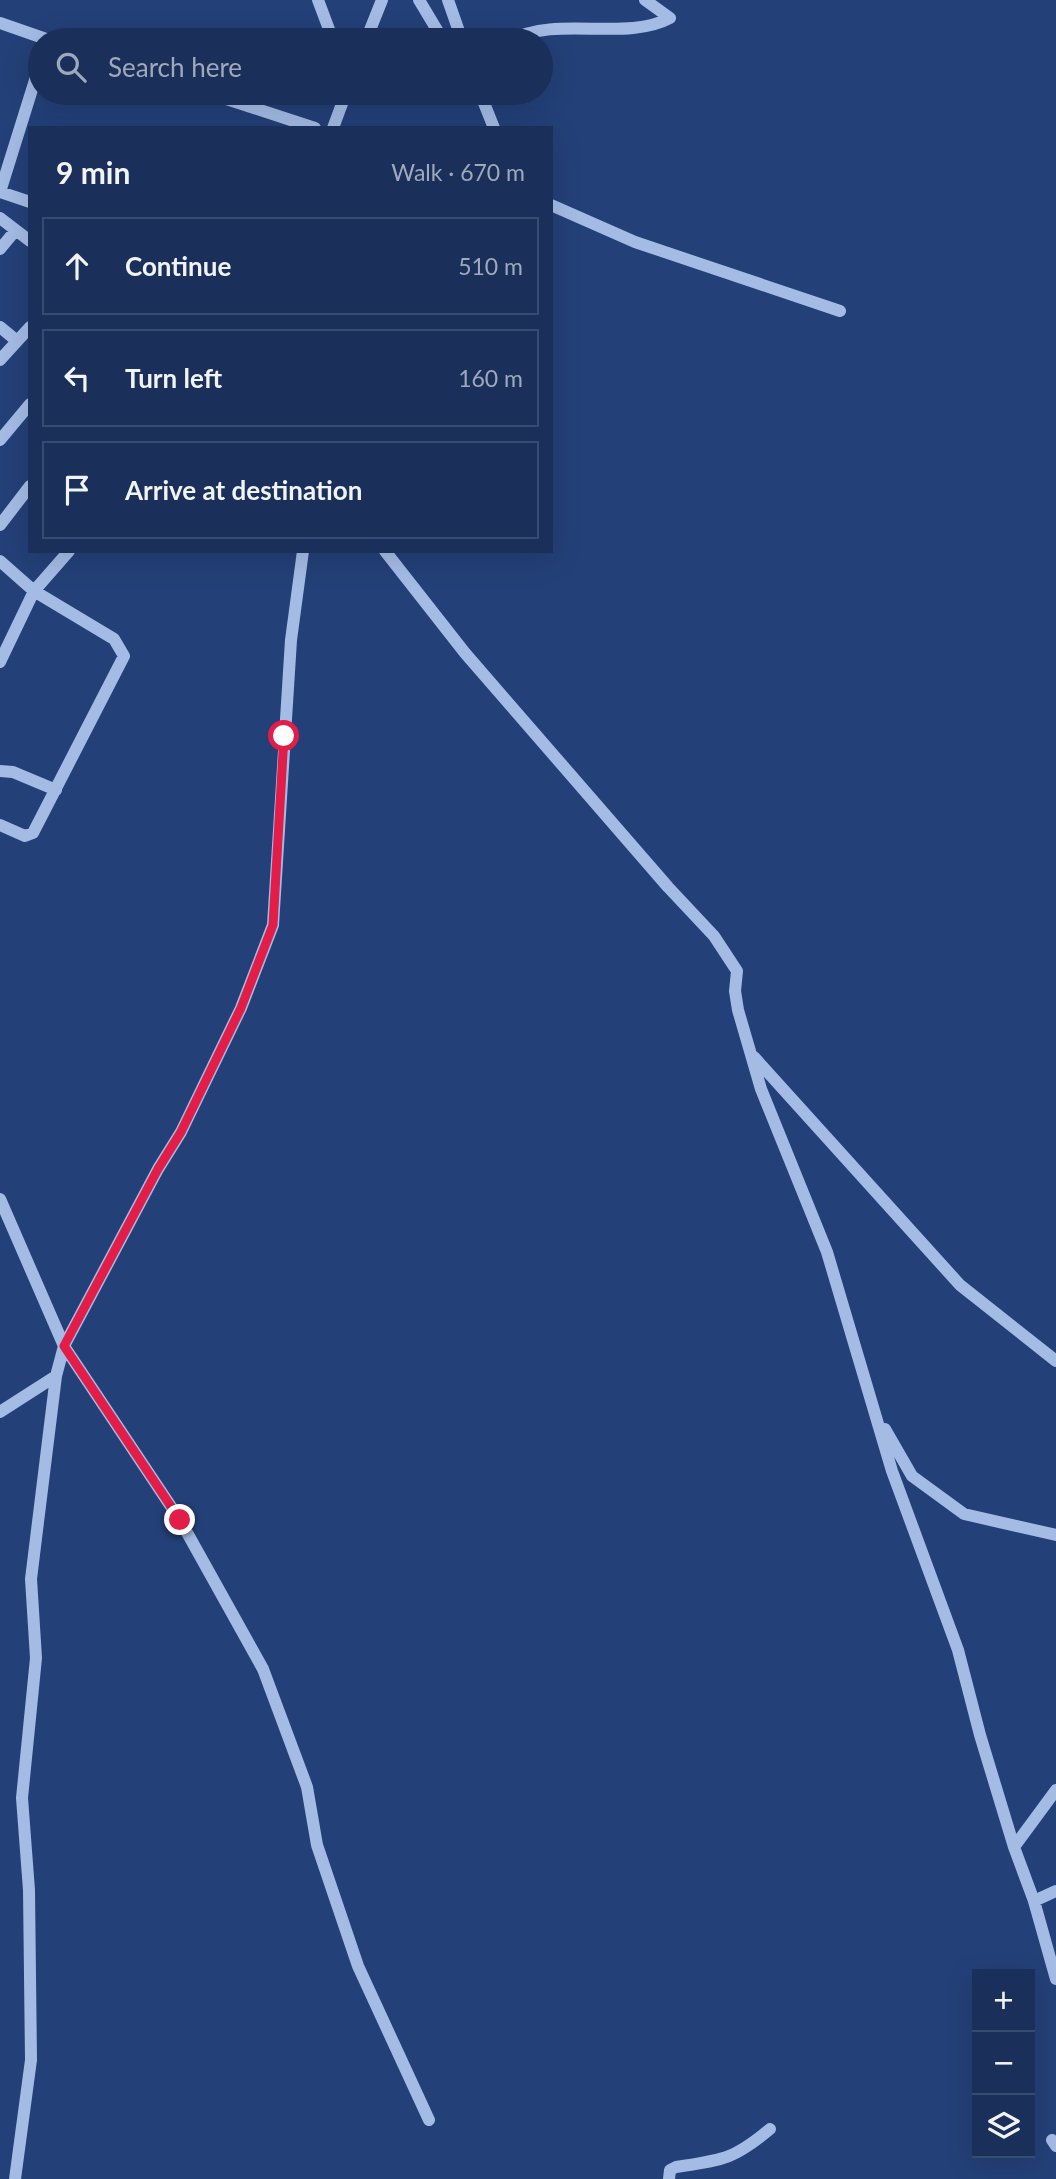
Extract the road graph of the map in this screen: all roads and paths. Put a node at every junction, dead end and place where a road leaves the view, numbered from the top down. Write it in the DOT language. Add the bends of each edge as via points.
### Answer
graph roads {
  1 [pos="318,0"];
  2 [pos="382,0"];
  3 [pos="419,0"];
  4 [pos="447,0"];
  5 [pos="645,0"];
  6 [pos="0,23"];
  7 [pos="328,28"];
  8 [pos="371,28"];
  9 [pos="436,28"];
  10 [pos="458,28"];
  11 [pos="553,29"];
  12 [pos="28,33"];
  13 [pos="28,102"];
  14 [pos="245,105"];
  15 [pos="342,105"];
  16 [pos="485,105"];
  17 [pos="309,126"];
  18 [pos="334,126"];
  19 [pos="493,126"];
  20 [pos="0,192"];
  21 [pos="28,201"];
  22 [pos="553,206"];
  23 [pos="0,218"];
  24 [pos="15,231"];
  25 [pos="28,240"];
  26 [pos="0,249"];
  27 [pos="840,311"];
  28 [pos="0,327"];
  29 [pos="28,329"];
  30 [pos="17,341"];
  31 [pos="0,360"];
  32 [pos="28,406"];
  33 [pos="0,440"];
  34 [pos="28,489"];
  35 [pos="0,525"];
  36 [pos="67,553"];
  37 [pos="303,553"];
  38 [pos="387,553"];
  39 [pos="0,561"];
  40 [pos="34,591"];
  41 [pos="0,662"];
  42 [pos="0,771"];
  43 [pos="56,790"];
  44 [pos="0,825"];
  45 [pos="753,1056"];
  46 [pos="0,1199"];
  47 [pos="64,1346"];
  48 [pos="1056,1362"];
  49 [pos="56,1376"];
  50 [pos="874,1410"];
  51 [pos="0,1412"];
  52 [pos="1056,1535"];
  53 [pos="1056,1790"];
  54 [pos="1014,1847"];
  55 [pos="1056,1891"];
  56 [pos="1034,1901"];
  57 [pos="1056,1979"];
  58 [pos="429,2120"];
  59 [pos="770,2129"];
  60 [pos="15,2179"];
  61 [pos="669,2179"];
  1 -- 7 [label="street"];
  2 -- 8 [label="street"];
  3 -- 9 [label="street"];
  4 -- 10 [label="street"];
  5 -- 11 [label="street" via="670,18 660,24"];
  6 -- 12 [label="street"];
  13 -- 20 [label="street"];
  14 -- 17 [label="street"];
  15 -- 18 [label="street"];
  16 -- 19 [label="street"];
  20 -- 21 [label="street"];
  22 -- 27 [label="street" via="635,242"];
  23 -- 24 [label="street"];
  24 -- 25 [label="street"];
  24 -- 26 [label="street"];
  28 -- 30 [label="street"];
  29 -- 30 [label="street"];
  30 -- 31 [label="street"];
  32 -- 33 [label="street"];
  34 -- 35 [label="street"];
  36 -- 40 [label="street"];
  37 -- 47 [label="street" via="291,640 273,925 241,1008 181,1132"];
  38 -- 45 [label="street" via="474,663 714,936 737,971 735,991"];
  39 -- 40 [label="street"];
  40 -- 41 [label="street"];
  40 -- 43 [label="street" via="114,639 124,656"];
  42 -- 43 [label="street"];
  43 -- 44 [label="street" via="31,835"];
  45 -- 48 [label="street" via="960,1285"];
  45 -- 50 [label="street" via="761,1089 827,1252"];
  46 -- 47 [label="street"];
  47 -- 49 [label="street"];
  47 -- 58 [label="street" via="180,1520 267,1679 307,1787 317,1845 358,1966"];
  49 -- 51 [label="street"];
  49 -- 60 [label="street" via="31,1578 36,1658 22,1798 32,2060"];
  50 -- 52 [label="street" via="912,1476 964,1514"];
  50 -- 54 [label="street" via="958,1650"];
  53 -- 54 [label="street"];
  54 -- 56 [label="street"];
  55 -- 56 [label="street"];
  56 -- 57 [label="street"];
  59 -- 61 [label="street" via="739,2154 676,2166"];
}
